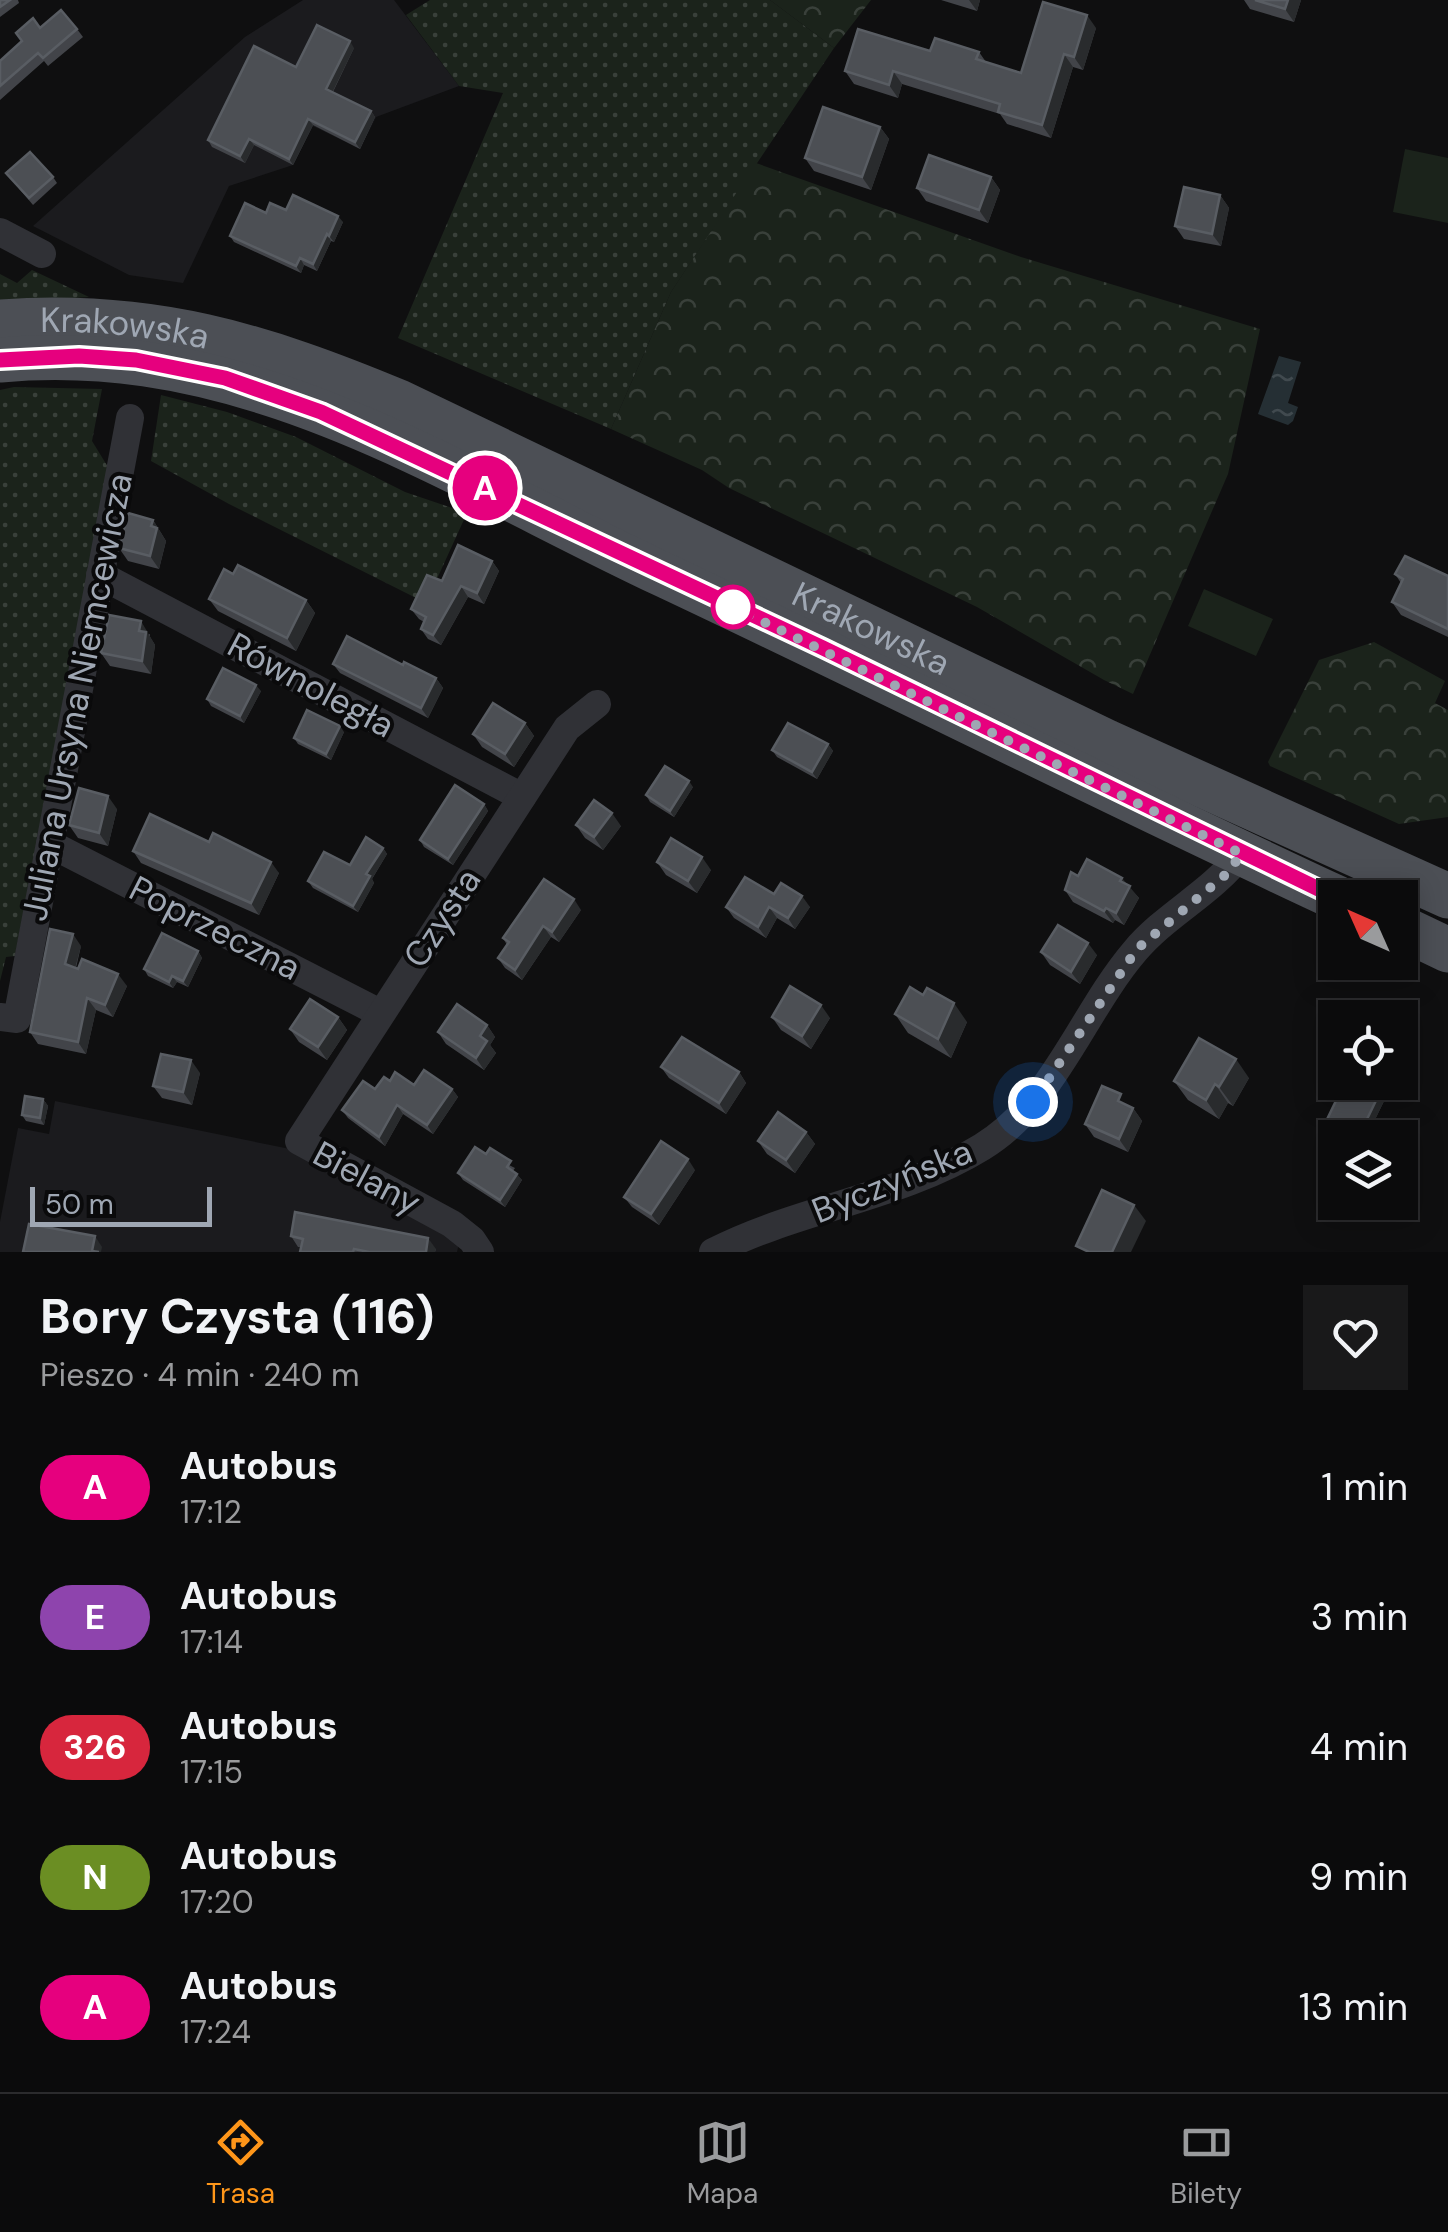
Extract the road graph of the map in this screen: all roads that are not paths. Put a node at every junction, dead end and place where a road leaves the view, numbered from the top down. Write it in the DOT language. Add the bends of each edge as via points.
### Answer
graph roads {
  1 [pos="0,232"];
  2 [pos="42,254"];
  3 [pos="0,322"];
  4 [pos="0,360"];
  5 [pos="130,418"];
  6 [pos="100,575"];
  7 [pos="597,704"];
  8 [pos="522,796"];
  9 [pos="50,844"];
  10 [pos="1242,854"];
  11 [pos="1318,889"];
  12 [pos="1448,896"];
  13 [pos="1418,936"];
  14 [pos="1448,950"];
  15 [pos="380,1013"];
  16 [pos="0,1017"];
  17 [pos="299,1141"];
  18 [pos="480,1252"];
  19 [pos="713,1252"];
  1 -- 2 [label="street, Krakowska"];
  3 -- 12 [label="main road, Krakowska" via="100,319 178,328 324,371"];
  4 -- 10 [label="main road, Krakowska" via="136,360 225,378 321,412"];
  5 -- 6 [label="street, Juliana Ursyna Niemcewicza"];
  6 -- 8 [label="street, Równoległa"];
  6 -- 9 [label="street, Juliana Ursyna Niemcewicza"];
  7 -- 8 [label="street, Czysta" via="566,728"];
  8 -- 15 [label="street, Czysta"];
  9 -- 15 [label="street, Poprzeczna"];
  9 -- 16 [label="street, Juliana Ursyna Niemcewicza" via="16,1019"];
  10 -- 11 [label="main road, Krakowska"];
  10 -- 19 [label="street, Byczyńska" via="1137,949 1008,1129 920,1177"];
  13 -- 14 [label="main road"];
  15 -- 17 [label="street, Czysta"];
  17 -- 18 [label="street, Bielany" via="452,1224"];
}
